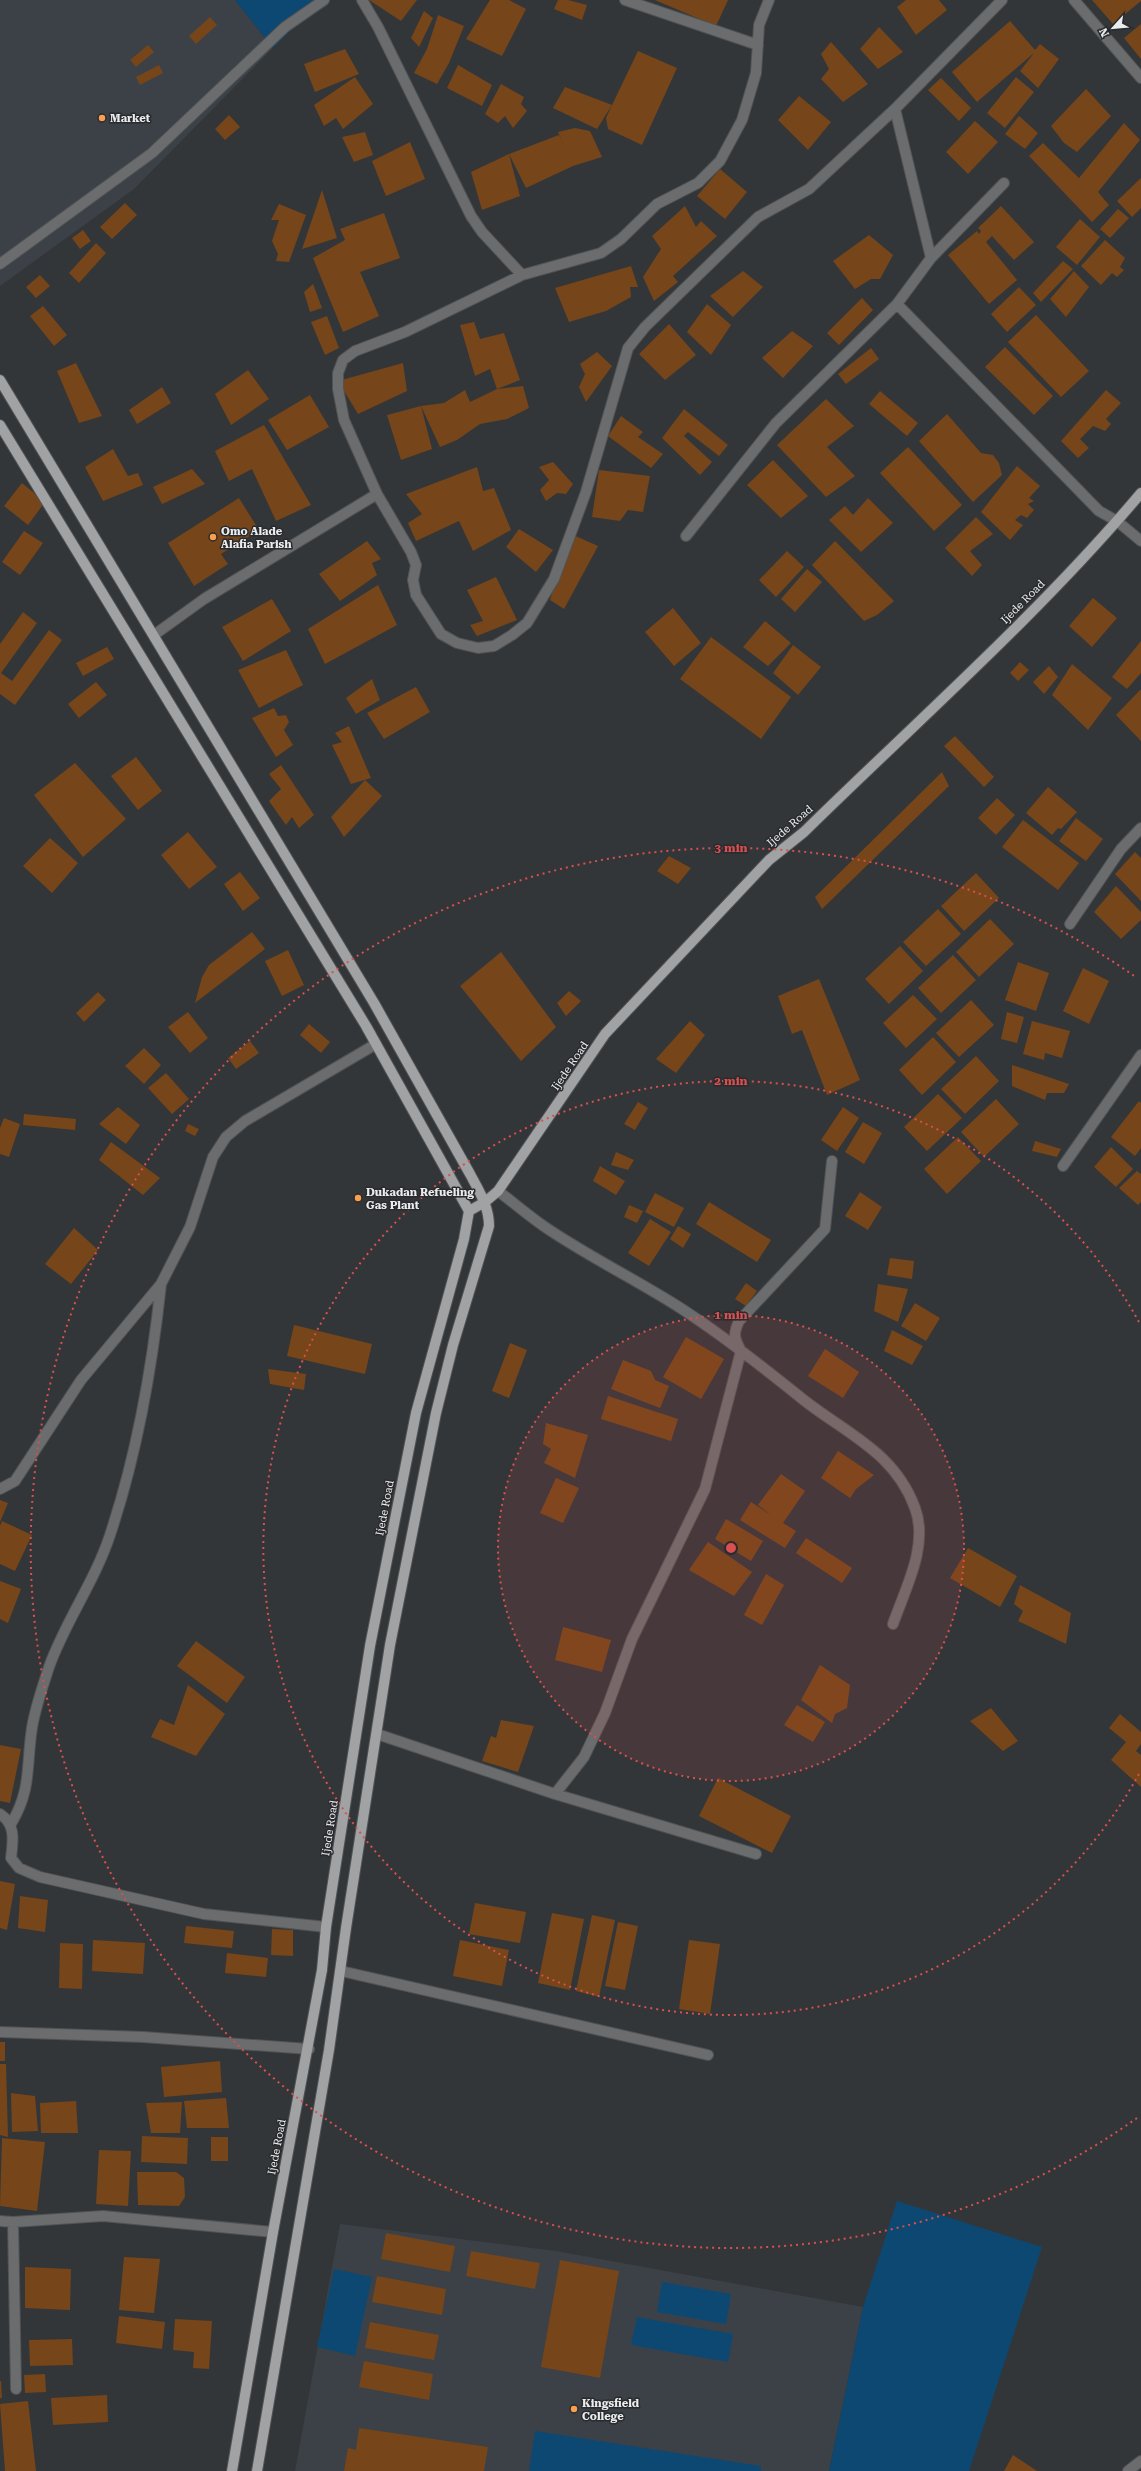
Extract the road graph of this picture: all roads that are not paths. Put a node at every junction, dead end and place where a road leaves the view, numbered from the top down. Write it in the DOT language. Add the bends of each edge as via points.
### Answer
graph roads {
  1 [pos="324,0"];
  2 [pos="362,0"];
  3 [pos="625,0"];
  4 [pos="769,0"];
  5 [pos="1002,0"];
  6 [pos="1074,0"];
  7 [pos="758,45"];
  8 [pos="1141,78"];
  9 [pos="895,109"];
  10 [pos="1004,183"];
  11 [pos="931,258"];
  12 [pos="0,264"];
  13 [pos="522,275"];
  14 [pos="897,304"];
  15 [pos="0,380"];
  16 [pos="0,425"];
  17 [pos="1141,493"];
  18 [pos="377,494"];
  19 [pos="1118,521"];
  20 [pos="686,536"];
  21 [pos="1141,541"];
  22 [pos="154,635"];
  23 [pos="1141,828"];
  24 [pos="1070,924"];
  25 [pos="376,1044"];
  26 [pos="1141,1056"];
  27 [pos="832,1161"];
  28 [pos="1063,1166"];
  29 [pos="498,1191"];
  30 [pos="485,1202"];
  31 [pos="469,1211"];
  32 [pos="161,1284"];
  33 [pos="741,1351"];
  34 [pos="0,1489"];
  35 [pos="893,1624"];
  36 [pos="377,1734"];
  37 [pos="555,1794"];
  38 [pos="0,1814"];
  39 [pos="11,1824"];
  40 [pos="756,1854"];
  41 [pos="326,1927"];
  42 [pos="341,1972"];
  43 [pos="0,2032"];
  44 [pos="309,2049"];
  45 [pos="708,2055"];
  46 [pos="0,2221"];
  47 [pos="14,2222"];
  48 [pos="273,2232"];
  49 [pos="16,2389"];
  50 [pos="1141,2461"];
  51 [pos="232,2471"];
  52 [pos="257,2471"];
  53 [pos="1128,2471"];
  1 -- 12 [label="street" via="285,27 152,153"];
  2 -- 13 [label="street" via="378,27 471,216 482,232"];
  3 -- 7 [label="street"];
  4 -- 7 [label="street" via="759,25"];
  5 -- 9 [label="street"];
  6 -- 8 [label="street"];
  7 -- 13 [label="street" via="753,90 742,120 720,161 708,174 684,192 657,204 621,240 601,253"];
  9 -- 11 [label="street"];
  9 -- 18 [label="street" via="809,189 758,217 645,327 628,348 586,492 554,579 527,623 512,635 494,646 478,648 457,643 441,634 416,595 413,580 416,565 411,552"];
  10 -- 11 [label="street"];
  11 -- 14 [label="street"];
  13 -- 18 [label="street" via="405,332 355,351 344,360 338,373 338,389 344,420"];
  14 -- 19 [label="street" via="1098,511"];
  14 -- 20 [label="street" via="776,423"];
  15 -- 22 [label="main road"];
  16 -- 25 [label="main road"];
  17 -- 19 [label="main road, Ijede Road"];
  18 -- 22 [label="street" via="204,599"];
  19 -- 21 [label="street"];
  19 -- 29 [label="main road, Ijede Road" via="1030,612 804,832 769,860 605,1034"];
  22 -- 30 [label="main road" via="374,1003"];
  23 -- 24 [label="street" via="1121,849"];
  25 -- 31 [label="main road"];
  25 -- 32 [label="street" via="245,1120 226,1137 212,1157 190,1227"];
  26 -- 28 [label="street"];
  27 -- 33 [label="street" via="825,1229 739,1320 734,1337"];
  29 -- 30 [label="main road, Ijede Road"];
  29 -- 33 [label="street" via="545,1227 683,1309"];
  30 -- 31 [label="main road, Ijede Road"];
  30 -- 36 [label="main road" via="489,1226 453,1345 436,1413 390,1645"];
  31 -- 41 [label="main road, Ijede Road" via="464,1238 416,1412 370,1646"];
  32 -- 34 [label="street" via="81,1380 15,1481"];
  32 -- 39 [label="street" via="152,1363 125,1486 110,1537 50,1666 32,1728 26,1789 21,1808"];
  33 -- 35 [label="street" via="887,1460 906,1488 916,1510 920,1536 918,1554"];
  33 -- 37 [label="street" via="705,1489 632,1639 605,1713 584,1757"];
  36 -- 37 [label="street"];
  36 -- 42 [label="main road"];
  37 -- 40 [label="street"];
  38 -- 39 [label="street"];
  39 -- 41 [label="street" via="11,1858 19,1868 40,1877 204,1914"];
  41 -- 44 [label="main road, Ijede Road"];
  42 -- 45 [label="street"];
  42 -- 52 [label="main road"];
  43 -- 44 [label="street" via="143,2037"];
  44 -- 48 [label="main road, Ijede Road"];
  46 -- 47 [label="street"];
  47 -- 48 [label="street" via="103,2216"];
  47 -- 49 [label="street"];
  48 -- 51 [label="main road, Ijede Road"];
  50 -- 53 [label="street"];
}
